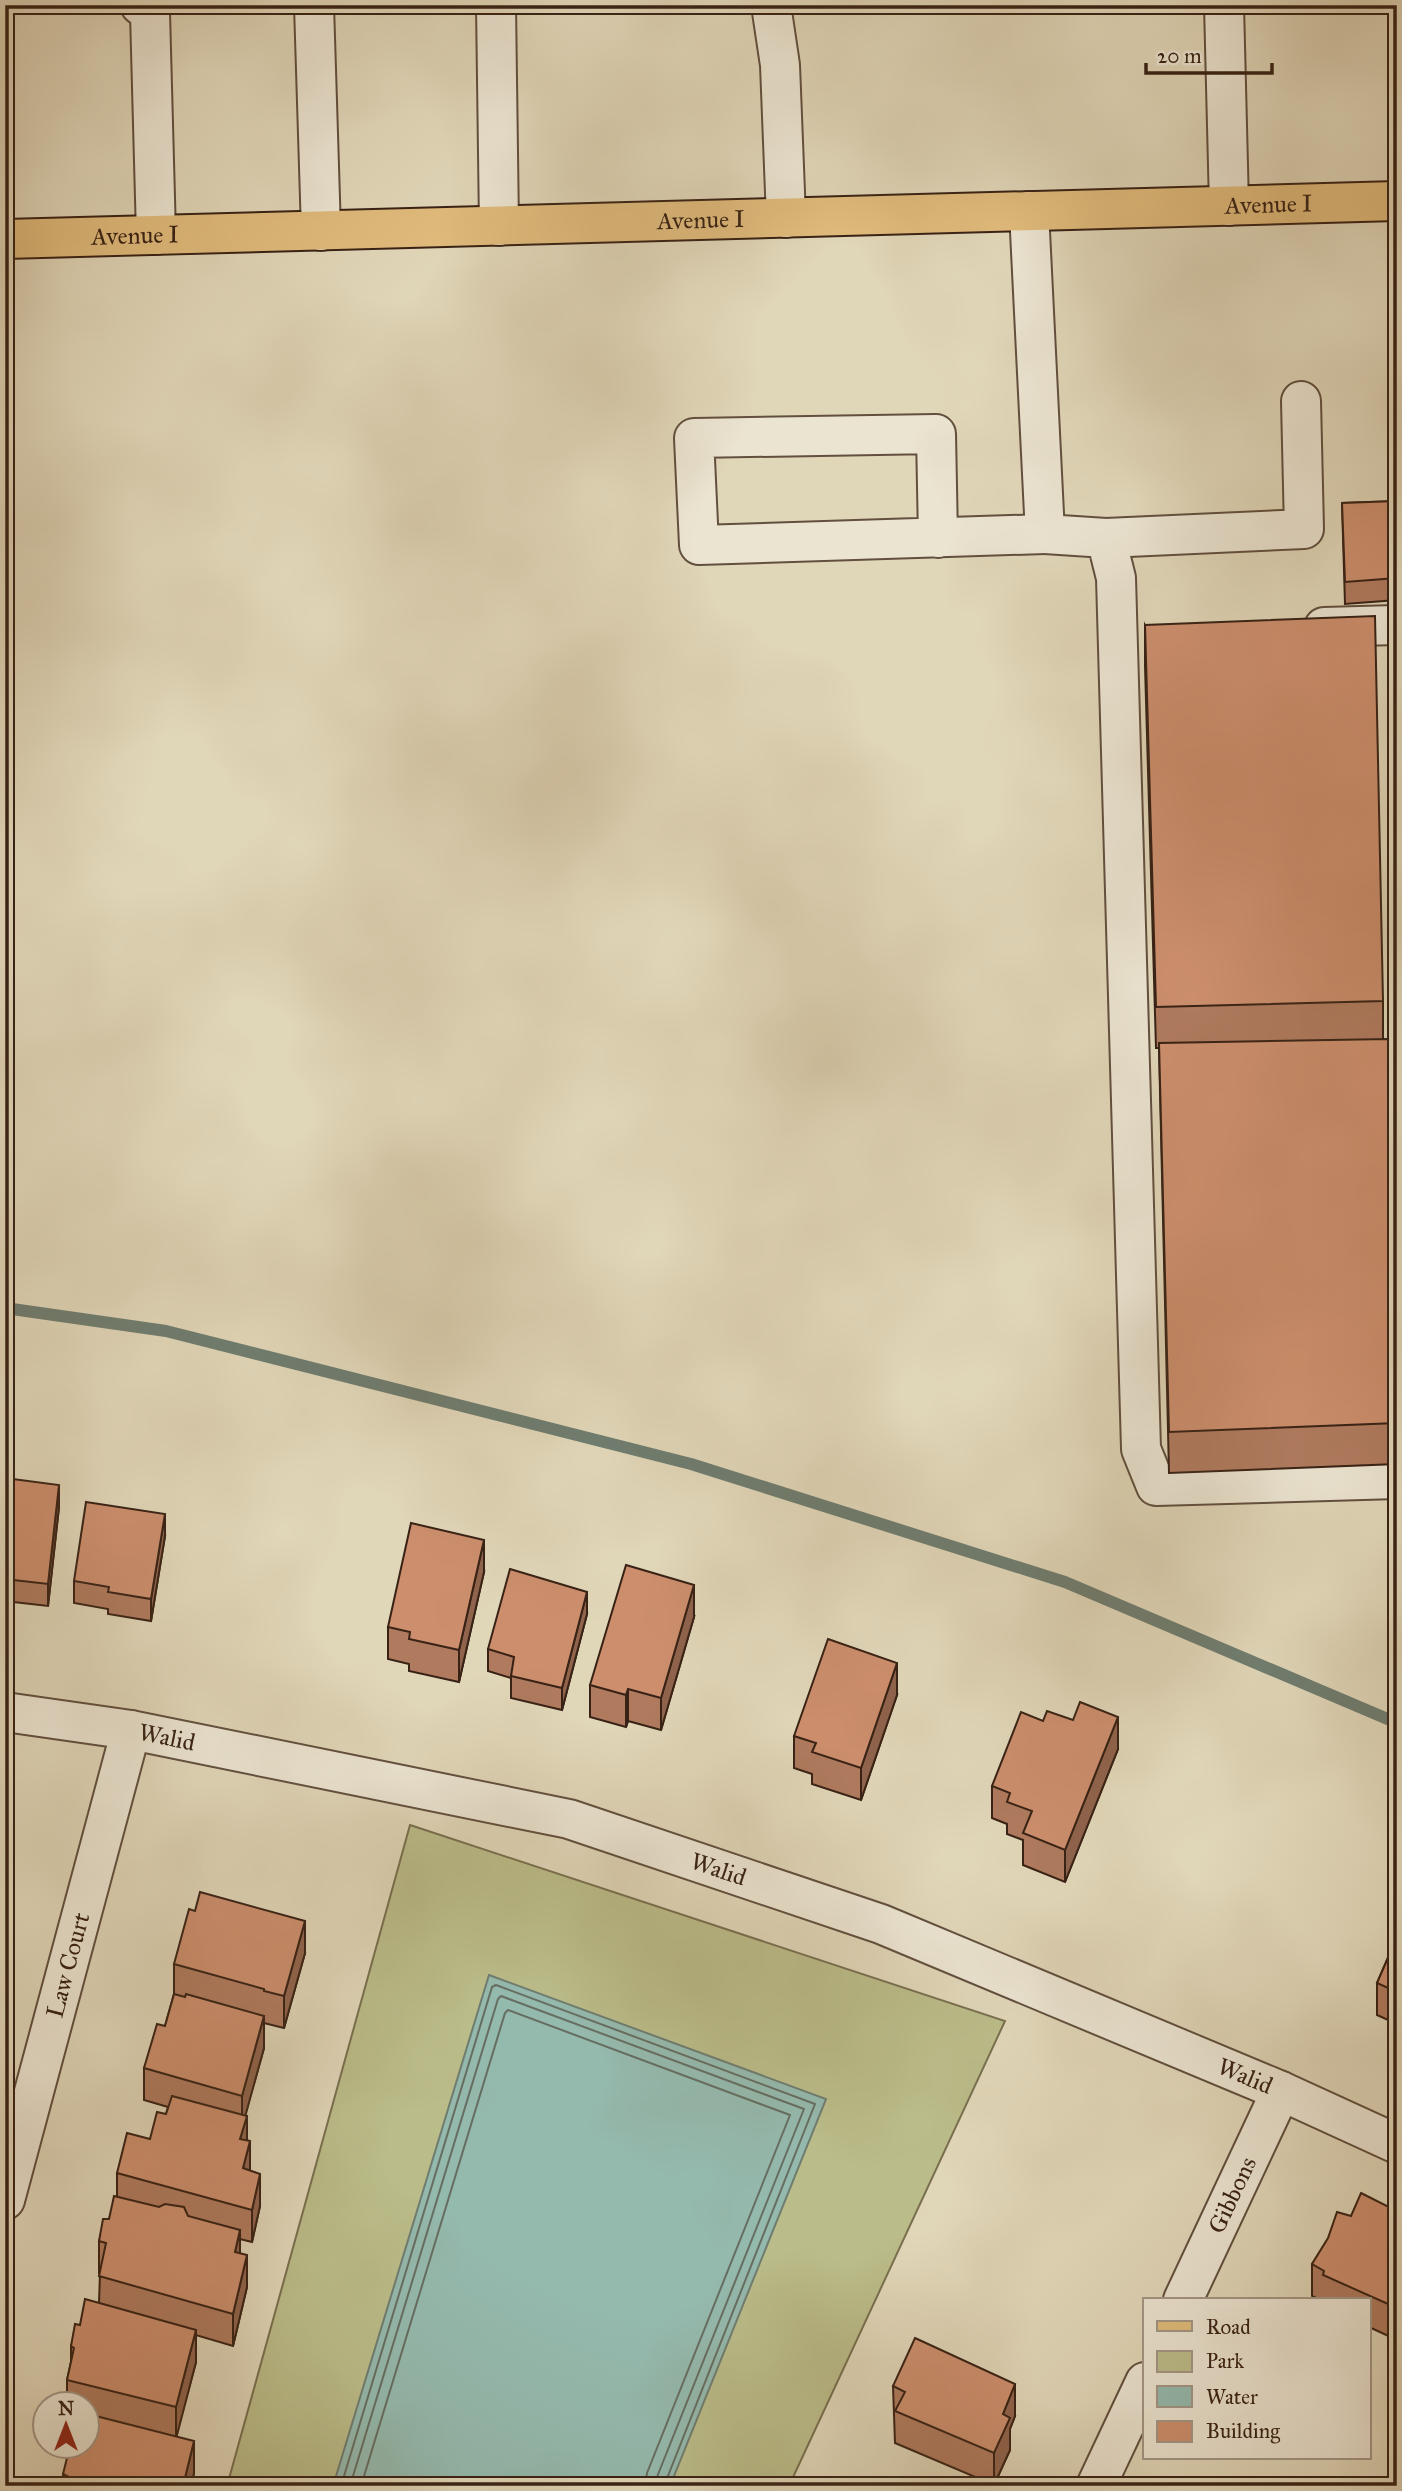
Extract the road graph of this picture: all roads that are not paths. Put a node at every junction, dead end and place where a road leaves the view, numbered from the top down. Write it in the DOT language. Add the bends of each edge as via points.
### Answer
graph roads {
  1 [pos="140,5"];
  2 [pos="314,5"];
  3 [pos="496,5"];
  4 [pos="771,5"];
  5 [pos="1224,5"];
  6 [pos="1397,201"];
  7 [pos="1229,206"];
  8 [pos="1029,211"];
  9 [pos="786,218"];
  10 [pos="499,226"];
  11 [pos="321,231"];
  12 [pos="156,235"];
  13 [pos="5,239"];
  14 [pos="1301,401"];
  15 [pos="1045,534"];
  16 [pos="938,538"];
  17 [pos="1106,538"];
  18 [pos="1397,627"];
  19 [pos="1285,628"];
  20 [pos="1397,1479"];
  21 [pos="5,1712"];
  22 [pos="131,1730"];
  23 [pos="1281,2091"];
  24 [pos="1397,2144"];
  25 [pos="5,2200"];
  26 [pos="1184,2298"];
  27 [pos="1143,2386"];
  28 [pos="1096,2486"];
  1 -- 12 [label="street" via="149,13"];
  2 -- 11 [label="street"];
  3 -- 10 [label="street"];
  4 -- 9 [label="street" via="780,65"];
  5 -- 7 [label="street"];
  6 -- 7 [label="main road, Avenue I"];
  7 -- 8 [label="main road, Avenue I"];
  8 -- 9 [label="main road, Avenue I"];
  8 -- 15 [label="street"];
  9 -- 10 [label="main road, Avenue I"];
  10 -- 11 [label="main road, Avenue I"];
  11 -- 12 [label="main road, Avenue I"];
  12 -- 13 [label="main road, Avenue I"];
  14 -- 17 [label="street" via="1304,529"];
  15 -- 16 [label="street"];
  15 -- 17 [label="street"];
  16 -- 16 [label="street" via="699,545 694,439 936,434"];
  17 -- 20 [label="street" via="1133,631 1140,1449 1156,1486"];
  18 -- 19 [label="street"];
  21 -- 22 [label="street, Walid"];
  22 -- 23 [label="street, Walid" via="569,1819 881,1924"];
  22 -- 25 [label="street, Law Court"];
  23 -- 24 [label="street, Walid"];
  23 -- 26 [label="street, Gibbons"];
  27 -- 28 [label="street"];
}
